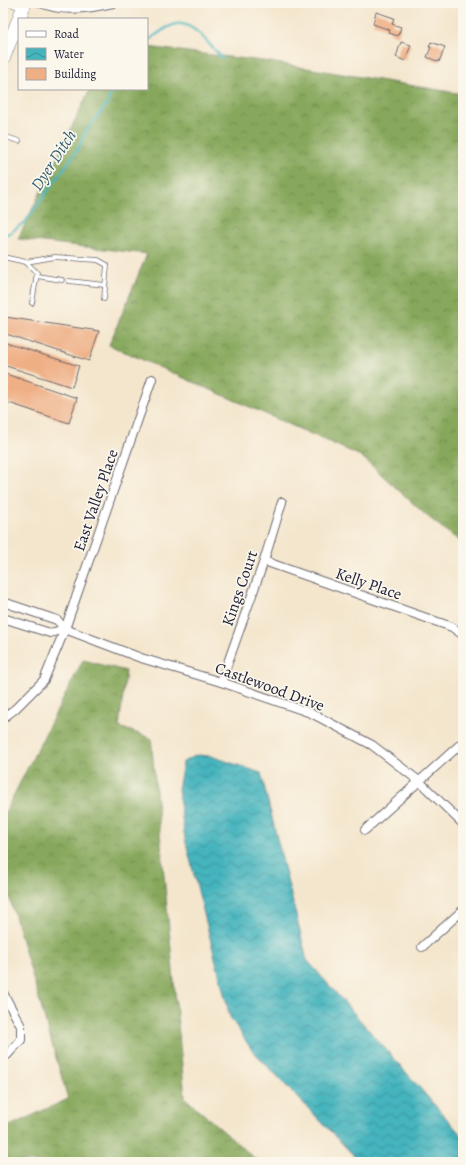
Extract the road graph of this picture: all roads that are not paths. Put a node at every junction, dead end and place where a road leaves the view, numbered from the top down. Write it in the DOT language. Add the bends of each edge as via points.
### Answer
graph roads {
  1 [pos="7,3"];
  2 [pos="41,3"];
  3 [pos="113,3"];
  4 [pos="24,6"];
  5 [pos="19,18"];
  6 [pos="18,21"];
  7 [pos="3,57"];
  8 [pos="3,136"];
  9 [pos="19,141"];
  10 [pos="3,257"];
  11 [pos="26,262"];
  12 [pos="36,276"];
  13 [pos="62,280"];
  14 [pos="68,281"];
  15 [pos="106,285"];
  16 [pos="104,299"];
  17 [pos="32,303"];
  18 [pos="152,379"];
  19 [pos="282,502"];
  20 [pos="264,561"];
  21 [pos="3,602"];
  22 [pos="3,618"];
  23 [pos="65,629"];
  24 [pos="463,635"];
  25 [pos="221,682"];
  26 [pos="3,718"];
  27 [pos="463,742"];
  28 [pos="419,781"];
  29 [pos="463,824"];
  30 [pos="365,830"];
  31 [pos="463,910"];
  32 [pos="422,947"];
  33 [pos="3,993"];
  34 [pos="3,1057"];
  1 -- 4 [label="lane"];
  2 -- 3 [label="street" via="73,9"];
  4 -- 5 [label="main road"];
  6 -- 7 [label="main road"];
  8 -- 9 [label="lane"];
  10 -- 11 [label="lane"];
  11 -- 12 [label="lane" via="37,273"];
  11 -- 15 [label="lane" via="55,257 98,260 107,265"];
  12 -- 13 [label="lane"];
  12 -- 17 [label="lane"];
  14 -- 15 [label="lane"];
  15 -- 16 [label="lane"];
  18 -- 23 [label="street, East Valley Place"];
  19 -- 20 [label="street, Kings Court"];
  20 -- 24 [label="street, Kelly Place" via="452,627"];
  20 -- 25 [label="street, Kings Court"];
  21 -- 23 [label="street, Castlewood Drive" via="57,620"];
  22 -- 23 [label="street" via="50,634"];
  23 -- 25 [label="street, Castlewood Drive" via="141,658"];
  23 -- 26 [label="street, East Valley Place" via="44,680 15,710"];
  25 -- 28 [label="street, Castlewood Drive" via="311,713 372,745"];
  27 -- 28 [label="street"];
  28 -- 29 [label="street, Castlewood Drive"];
  28 -- 30 [label="street"];
  31 -- 32 [label="street"];
  33 -- 34 [label="street" via="21,1026 21,1040"];
}
